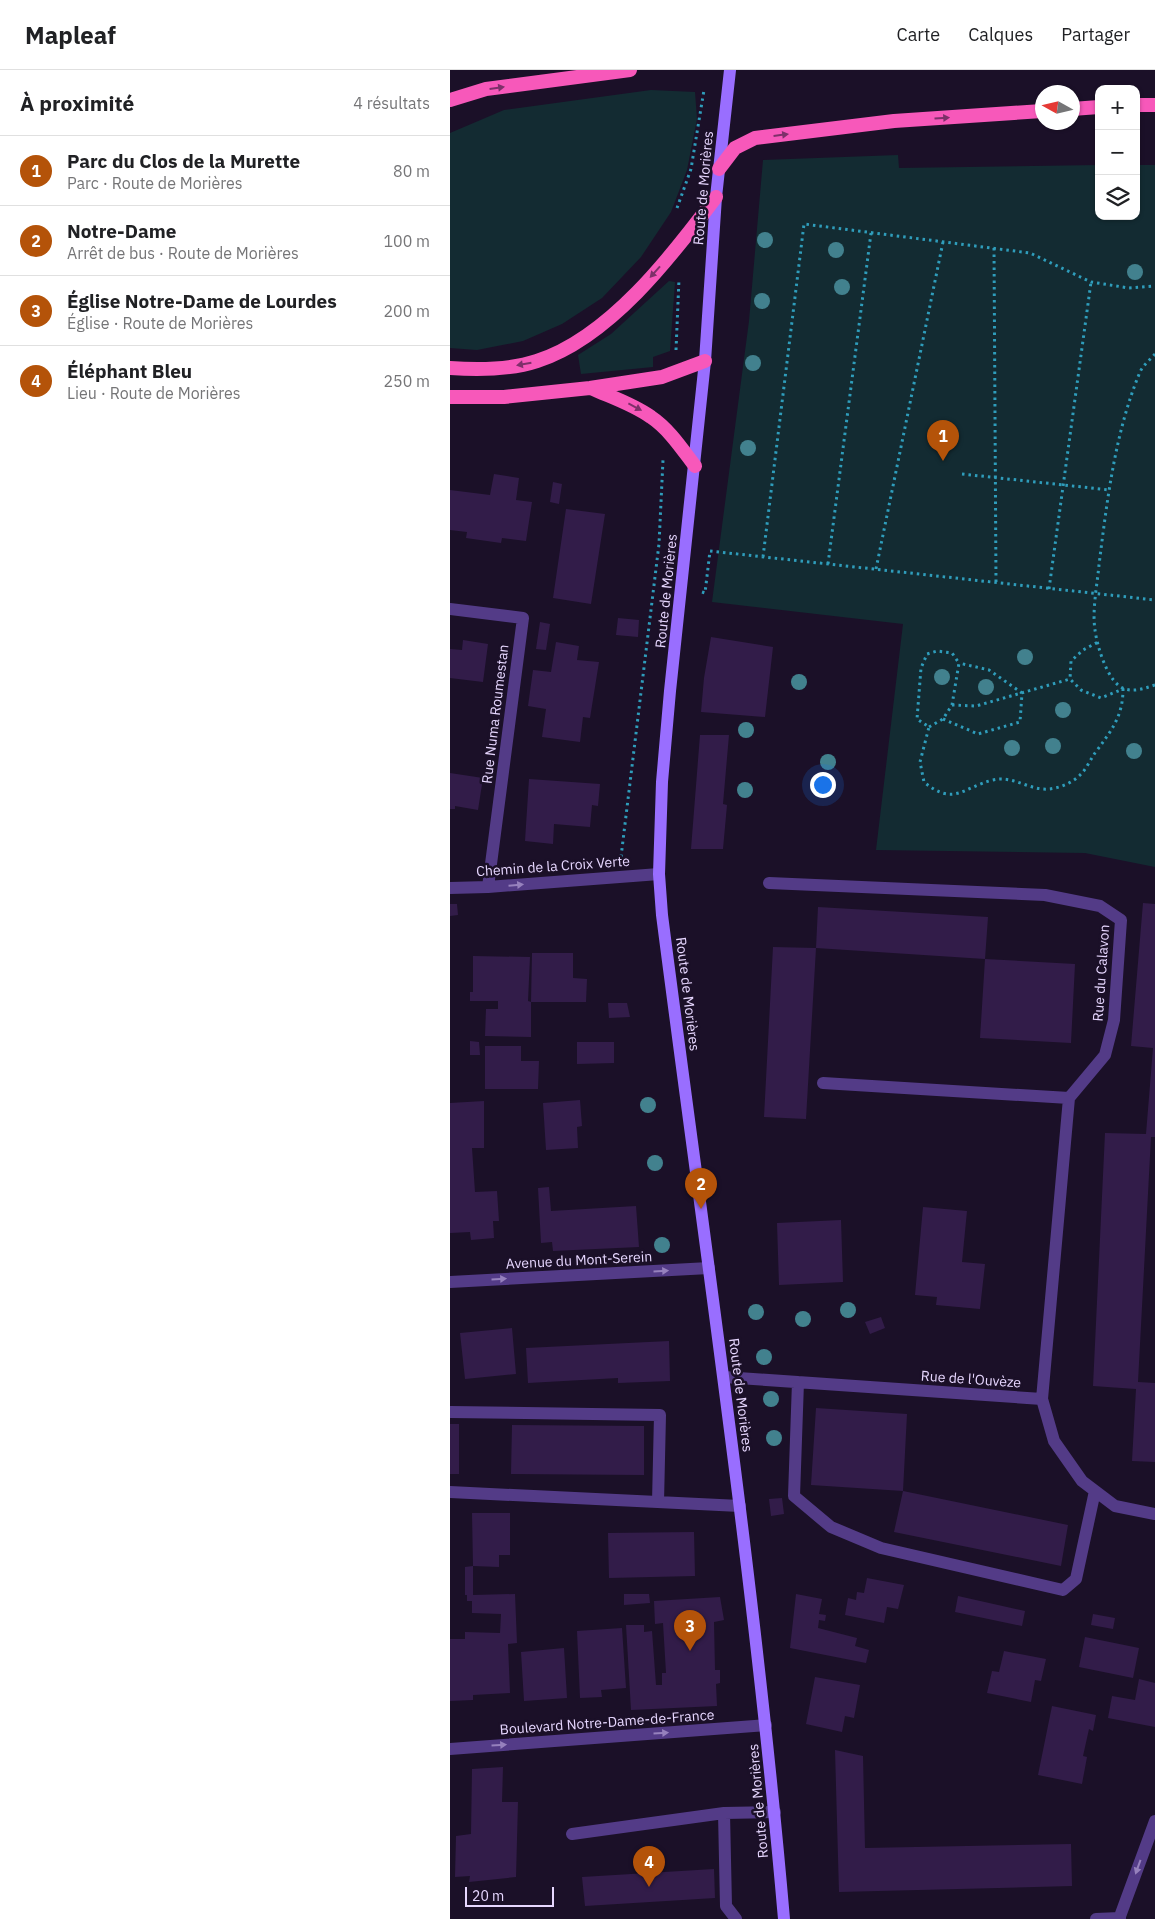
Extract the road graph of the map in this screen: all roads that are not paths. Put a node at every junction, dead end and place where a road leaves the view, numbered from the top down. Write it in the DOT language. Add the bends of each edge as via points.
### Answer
graph roads {
  1 [pos="630,70"];
  2 [pos="730,70"];
  3 [pos="450,100"];
  4 [pos="1140,105"];
  5 [pos="1155,105"];
  6 [pos="1095,108"];
  7 [pos="1080,109"];
  8 [pos="1035,111"];
  9 [pos="719,170"];
  10 [pos="716,197"];
  11 [pos="705,361"];
  12 [pos="450,368"];
  13 [pos="590,388"];
  14 [pos="450,397"];
  15 [pos="695,466"];
  16 [pos="450,609"];
  17 [pos="659,874"];
  18 [pos="769,883"];
  19 [pos="488,887"];
  20 [pos="450,888"];
  21 [pos="823,1083"];
  22 [pos="1069,1098"];
  23 [pos="709,1268"];
  24 [pos="450,1282"];
  25 [pos="724,1377"];
  26 [pos="798,1382"];
  27 [pos="1042,1399"];
  28 [pos="450,1412"];
  29 [pos="1095,1491"];
  30 [pos="450,1492"];
  31 [pos="658,1502"];
  32 [pos="740,1506"];
  33 [pos="1155,1514"];
  34 [pos="766,1725"];
  35 [pos="450,1749"];
  36 [pos="775,1812"];
  37 [pos="724,1813"];
  38 [pos="1155,1821"];
  39 [pos="572,1834"];
  40 [pos="736,1919"];
  41 [pos="784,1919"];
  42 [pos="1096,1919"];
  43 [pos="1120,1919"];
  3 -- 1 [label="highway, one-way" via="486,89"];
  2 -- 9 [label="main road, Route de Morières"];
  4 -- 5 [label="highway"];
  6 -- 7 [label="highway"];
  9 -- 8 [label="highway, one-way" via="734,148 756,138 894,121"];
  9 -- 10 [label="main road, Route de Morières"];
  10 -- 11 [label="main road, Route de Morières"];
  10 -- 12 [label="highway, one-way" via="638,291 594,331 564,350 536,362 498,368"];
  11 -- 13 [label="highway" via="662,377"];
  11 -- 15 [label="main road, Route de Morières"];
  13 -- 14 [label="highway" via="504,397"];
  13 -- 15 [label="highway, one-way" via="652,417"];
  15 -- 17 [label="main road, Route de Morières" via="662,782"];
  16 -- 19 [label="street, Rue Numa Roumestan" via="523,618"];
  19 -- 17 [label="street, Chemin de la Croix Verte, one-way"];
  17 -- 23 [label="main road, Route de Morières"];
  18 -- 22 [label="street, Rue du Calavon" via="1045,895 1100,906 1121,920 1114,1020 1105,1055"];
  19 -- 20 [label="street, Chemin de la Croix Verte"];
  21 -- 22 [label="street"];
  22 -- 27 [label="street"];
  24 -- 23 [label="street, Avenue du Mont-Serein, one-way"];
  23 -- 25 [label="main road, Route de Morières"];
  25 -- 26 [label="street, Rue de l'Ouvèze"];
  25 -- 32 [label="main road, Route de Morières"];
  26 -- 27 [label="street, Rue de l'Ouvèze"];
  26 -- 29 [label="street" via="794,1496 832,1527 880,1548 1063,1590 1076,1579"];
  27 -- 29 [label="street" via="1054,1441 1082,1481"];
  28 -- 31 [label="street" via="660,1415"];
  29 -- 33 [label="street" via="1115,1506"];
  30 -- 31 [label="street"];
  31 -- 32 [label="street"];
  32 -- 34 [label="main road, Route de Morières"];
  35 -- 34 [label="street, Boulevard Notre-Dame-de-France, one-way"];
  34 -- 36 [label="main road, Route de Morières"];
  36 -- 37 [label="street"];
  36 -- 41 [label="main road, Route de Morières"];
  37 -- 39 [label="street"];
  37 -- 40 [label="street" via="726,1906"];
  38 -- 43 [label="street, one-way"];
  42 -- 43 [label="street"];
}
